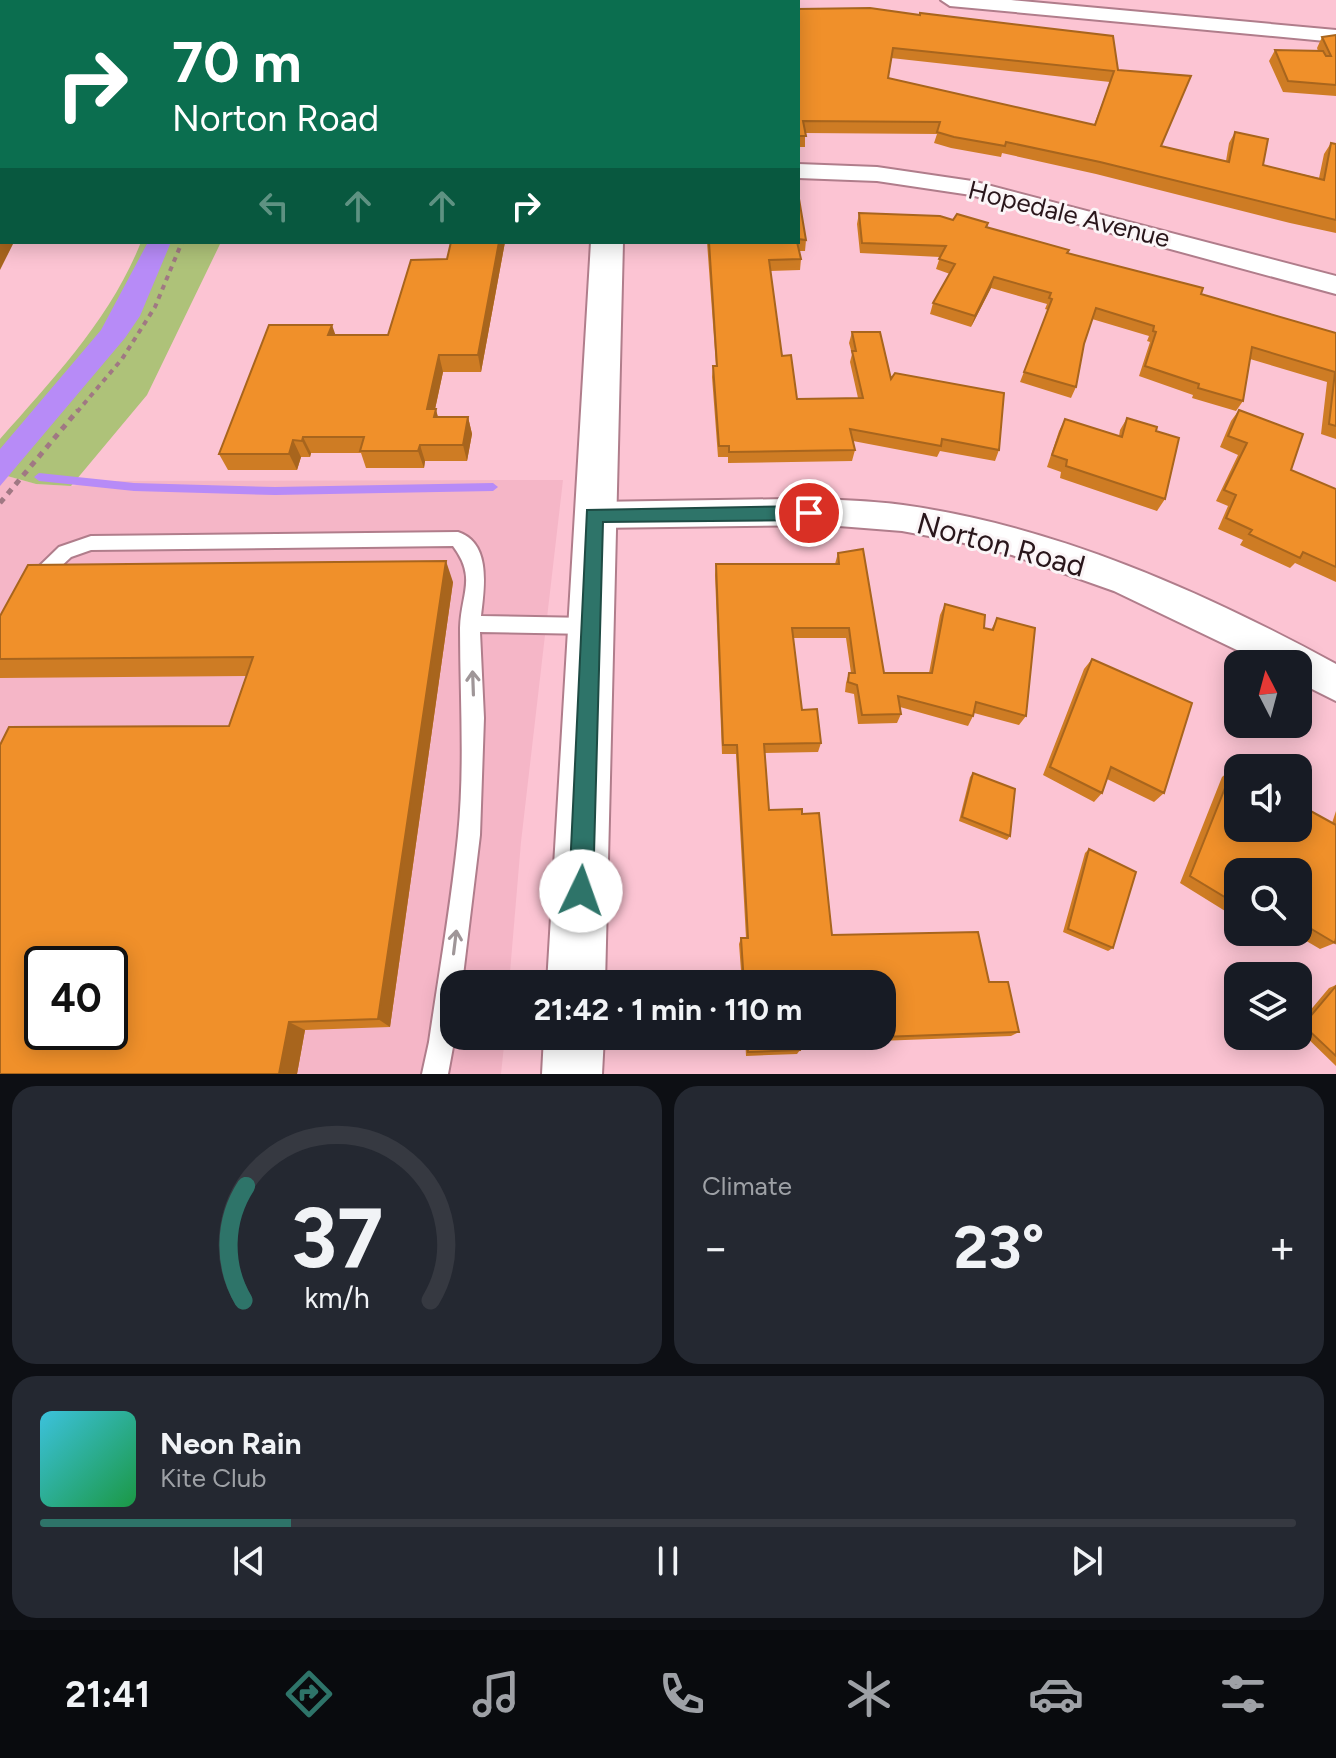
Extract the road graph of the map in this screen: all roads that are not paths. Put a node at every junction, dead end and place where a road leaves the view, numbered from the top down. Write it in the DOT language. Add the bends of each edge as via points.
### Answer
graph roads {
  1 [pos="950,0"];
  2 [pos="1336,36"];
  3 [pos="800,171"];
  4 [pos="607,244"];
  5 [pos="1336,285"];
  6 [pos="594,515"];
  7 [pos="23,591"];
  8 [pos="470,624"];
  9 [pos="590,626"];
  10 [pos="1336,684"];
  11 [pos="577,970"];
  12 [pos="573,1050"];
  13 [pos="435,1074"];
  14 [pos="572,1074"];
  1 -- 2 [label="street"];
  3 -- 5 [label="street, Hopedale Avenue" via="877,174 972,188"];
  4 -- 6 [label="street"];
  6 -- 9 [label="street"];
  6 -- 10 [label="street, Norton Road" via="841,513 960,528 1150,592"];
  7 -- 8 [label="lane" via="65,552 91,543 458,539 474,560"];
  8 -- 9 [label="lane"];
  13 -- 8 [label="lane, one-way" via="469,835 474,718"];
  9 -- 11 [label="street"];
  12 -- 14 [label="street"];
}
